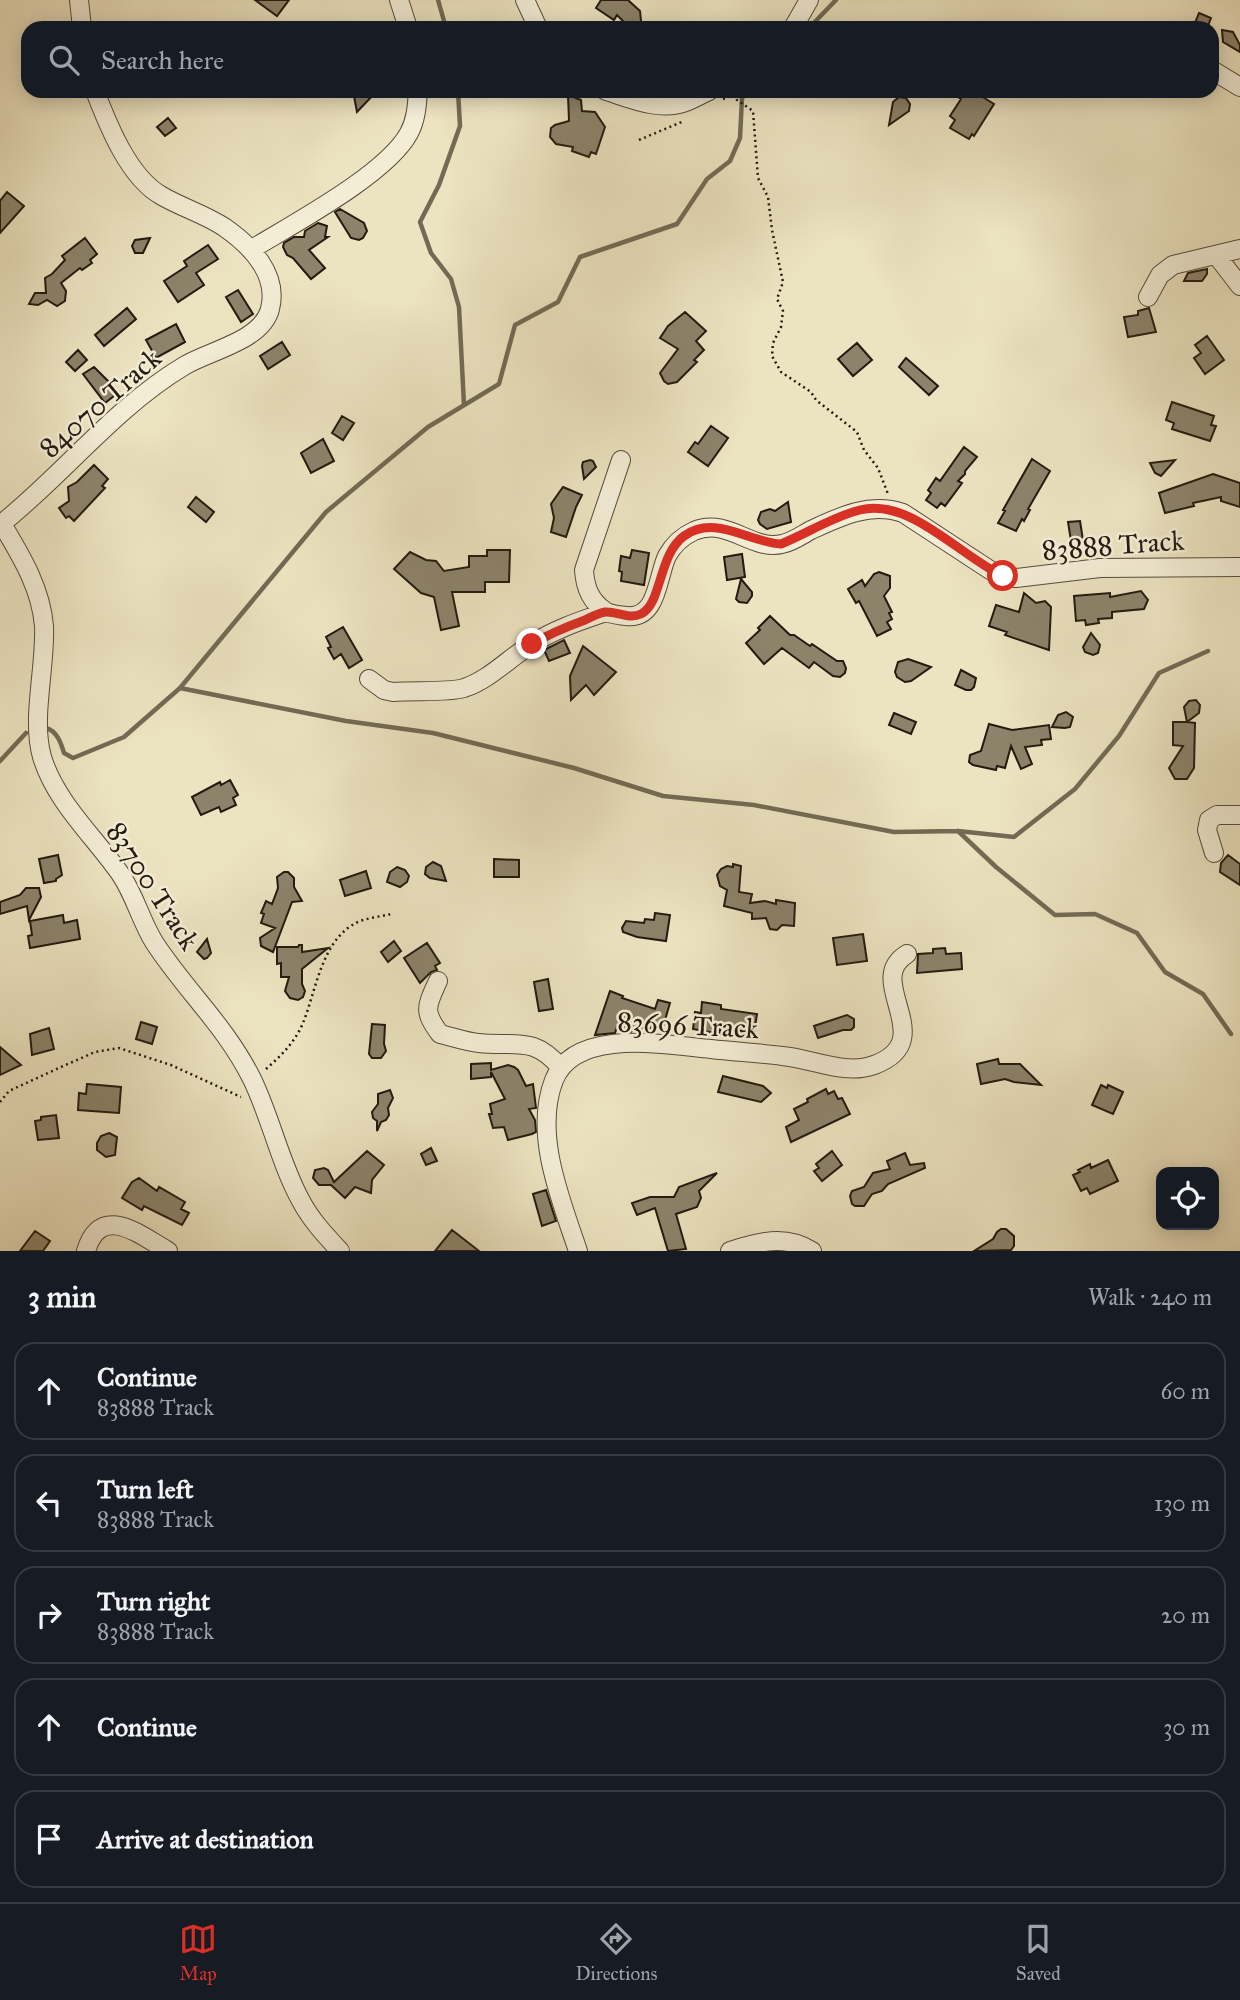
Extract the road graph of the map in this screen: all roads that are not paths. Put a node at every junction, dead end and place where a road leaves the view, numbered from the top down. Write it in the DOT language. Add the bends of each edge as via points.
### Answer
graph roads {
  1 [pos="79,0"];
  2 [pos="399,0"];
  3 [pos="525,0"];
  4 [pos="809,0"];
  5 [pos="81,21"];
  6 [pos="406,21"];
  7 [pos="535,21"];
  8 [pos="797,21"];
  9 [pos="1219,74"];
  10 [pos="1240,87"];
  11 [pos="98,98"];
  12 [pos="418,98"];
  13 [pos="630,98"];
  14 [pos="705,98"];
  15 [pos="252,249"];
  16 [pos="1240,249"];
  17 [pos="1217,256"];
  18 [pos="1240,286"];
  19 [pos="1147,297"];
  20 [pos="621,460"];
  21 [pos="1,525"];
  22 [pos="1240,567"];
  23 [pos="606,612"];
  24 [pos="369,679"];
  25 [pos="1240,815"];
  26 [pos="1214,853"];
  27 [pos="906,954"];
  28 [pos="438,981"];
  29 [pos="561,1068"];
  30 [pos="86,1251"];
  31 [pos="167,1251"];
  32 [pos="341,1251"];
  33 [pos="578,1251"];
  34 [pos="730,1251"];
  35 [pos="812,1251"];
  1 -- 5 [label="street"];
  2 -- 6 [label="street"];
  3 -- 7 [label="street"];
  4 -- 8 [label="street"];
  9 -- 10 [label="street"];
  11 -- 15 [label="street, 84070 Track" via="113,133 149,187 206,216"];
  12 -- 15 [label="street" via="409,133 392,157"];
  13 -- 14 [label="street" via="667,105"];
  15 -- 21 [label="street, 84070 Track" via="268,277 270,311 264,322 253,333 186,364 149,388"];
  16 -- 17 [label="street"];
  17 -- 18 [label="street"];
  17 -- 19 [label="street" via="1166,269"];
  20 -- 23 [label="street" via="584,570 585,587"];
  21 -- 32 [label="street, 83700 Track" via="20,555 41,605 39,736 48,773 121,874 152,939 218,1022 253,1080 303,1204"];
  22 -- 23 [label="street, 83888 Track" via="1136,566 1016,578 981,564 892,509 863,509 781,544 720,528 696,530 684,536 668,556 647,610 632,617"];
  23 -- 24 [label="street" via="559,628 466,687 393,692"];
  25 -- 26 [label="street" via="1217,815 1209,820"];
  27 -- 29 [label="street, 83696 Track" via="897,961 892,978 903,1038 896,1053 876,1065 858,1069 790,1057 646,1043 584,1051"];
  28 -- 29 [label="street" via="426,1007 440,1034 479,1043 518,1042 548,1053"];
  29 -- 33 [label="street" via="554,1080 547,1122 550,1152"];
  30 -- 31 [label="street" via="97,1229 106,1225 123,1226"];
  34 -- 35 [label="street" via="787,1240"];
}
